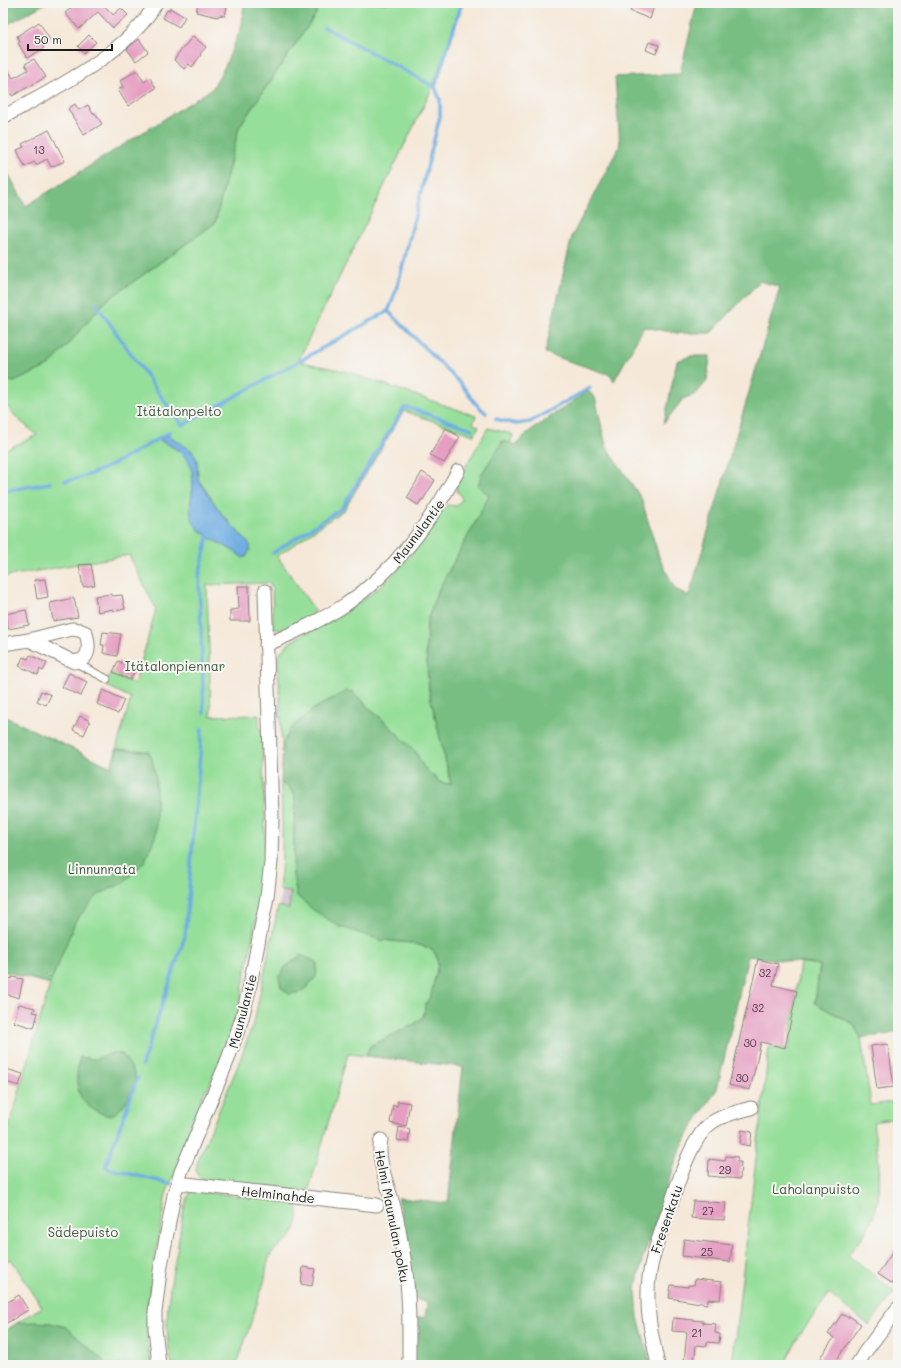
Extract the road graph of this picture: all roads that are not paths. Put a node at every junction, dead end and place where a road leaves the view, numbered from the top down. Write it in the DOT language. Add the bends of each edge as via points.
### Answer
graph roads {
  1 [pos="156,3"];
  2 [pos="3,117"];
  3 [pos="458,471"];
  4 [pos="265,591"];
  5 [pos="29,640"];
  6 [pos="3,644"];
  7 [pos="266,645"];
  8 [pos="74,662"];
  9 [pos="107,679"];
  10 [pos="751,1108"];
  11 [pos="381,1140"];
  12 [pos="178,1183"];
  13 [pos="377,1205"];
  14 [pos="898,1308"];
  15 [pos="159,1365"];
  16 [pos="409,1365"];
  17 [pos="658,1365"];
  18 [pos="857,1365"];
  1 -- 2 [label="street" via="145,20 102,58"];
  3 -- 7 [label="street, Maunulantie" via="423,528 388,570 344,605"];
  4 -- 7 [label="street, Maunulantie"];
  5 -- 6 [label="street"];
  5 -- 8 [label="street"];
  5 -- 8 [label="street" via="72,630 86,633 86,656 83,660"];
  7 -- 12 [label="street, Maunulantie" via="272,825 271,862 264,914 249,990 237,1033"];
  8 -- 9 [label="lane"];
  10 -- 17 [label="street, Fresenkatu" via="720,1118 705,1128 694,1145 679,1180 649,1273 648,1311"];
  11 -- 16 [label="street, Helmi Maunulan polku" via="379,1147 404,1260 409,1309"];
  12 -- 13 [label="street, Helminahde"];
  12 -- 15 [label="street, Maunulantie" via="156,1305 156,1350"];
  14 -- 18 [label="street"];
}
